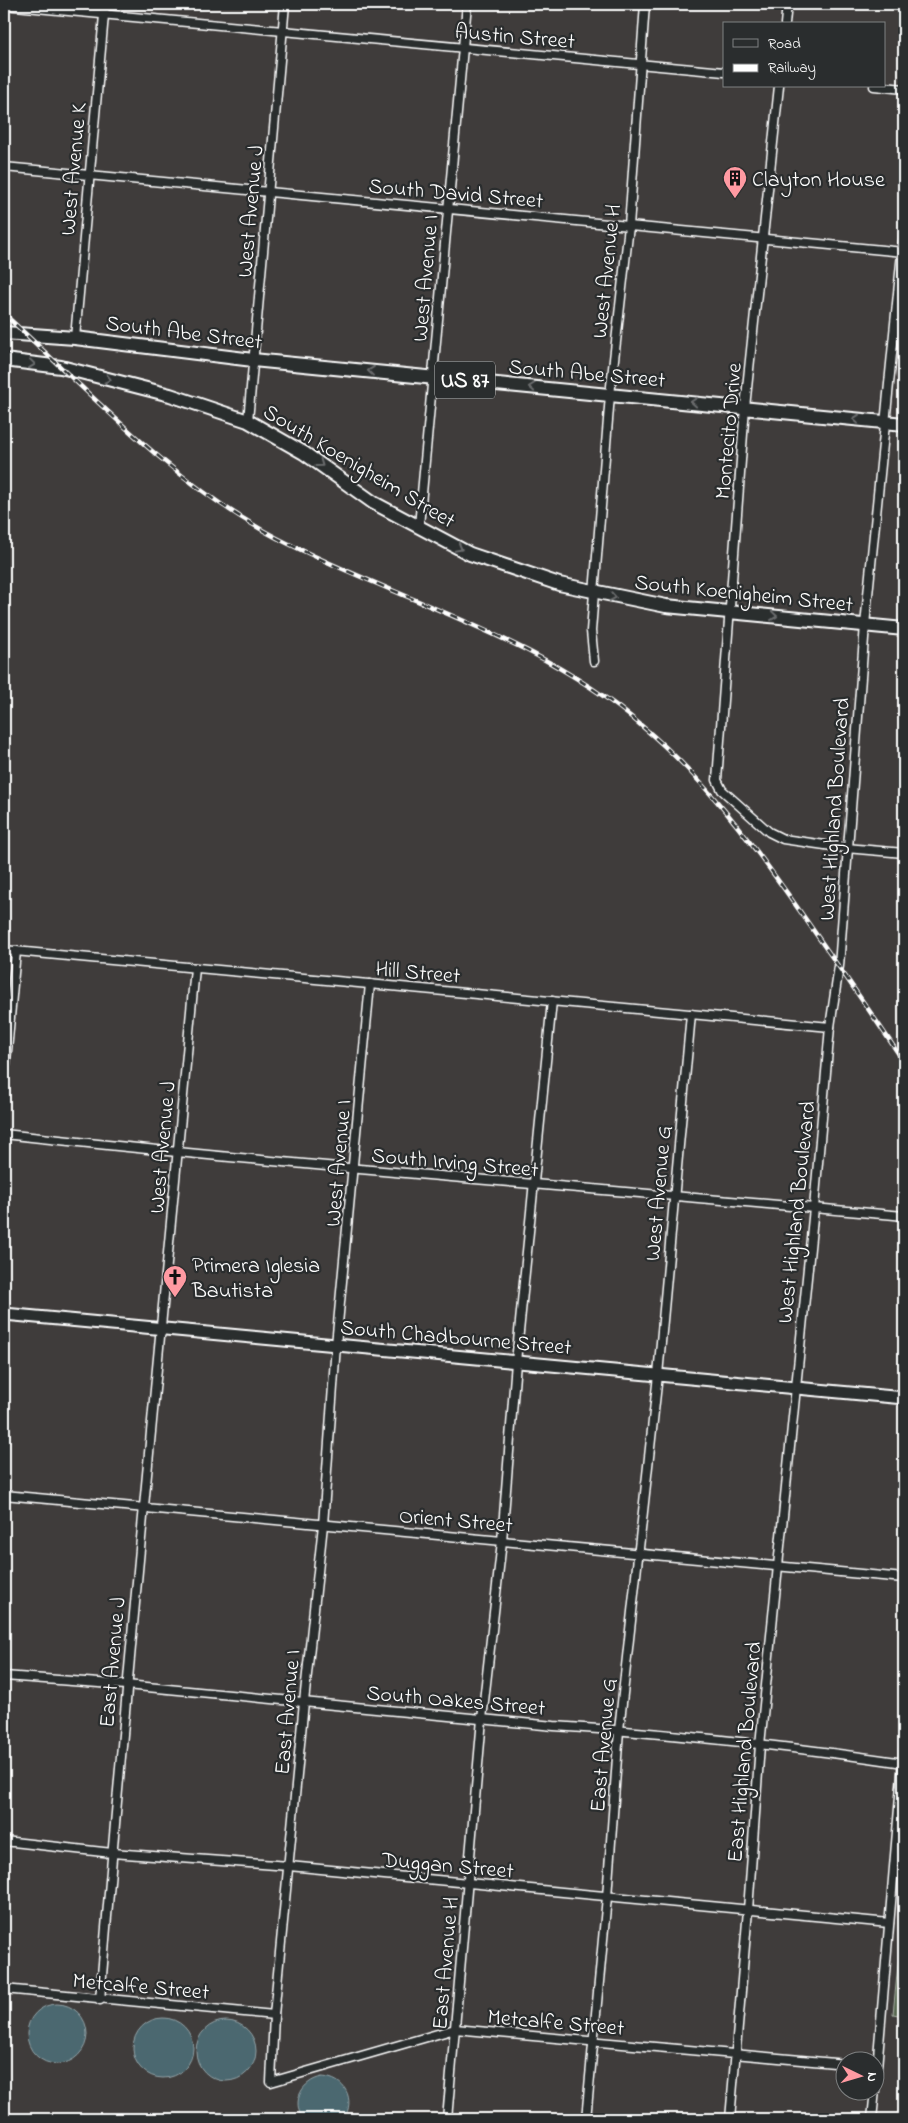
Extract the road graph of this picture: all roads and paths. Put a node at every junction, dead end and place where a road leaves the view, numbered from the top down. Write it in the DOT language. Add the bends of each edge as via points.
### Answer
graph roads {
  1 [pos="105,4"];
  2 [pos="285,4"];
  3 [pos="467,4"];
  4 [pos="645,4"];
  5 [pos="787,4"];
  6 [pos="4,5"];
  7 [pos="104,14"];
  8 [pos="785,22"];
  9 [pos="282,31"];
  10 [pos="464,48"];
  11 [pos="640,64"];
  12 [pos="723,72"];
  13 [pos="886,87"];
  14 [pos="779,88"];
  15 [pos="904,89"];
  16 [pos="4,166"];
  17 [pos="89,175"];
  18 [pos="268,192"];
  19 [pos="448,209"];
  20 [pos="629,226"];
  21 [pos="904,233"];
  22 [pos="763,239"];
  23 [pos="903,252"];
  24 [pos="4,333"];
  25 [pos="75,338"];
  26 [pos="4,360"];
  27 [pos="253,360"];
  28 [pos="432,377"];
  29 [pos="610,394"];
  30 [pos="745,407"];
  31 [pos="248,421"];
  32 [pos="884,423"];
  33 [pos="904,424"];
  34 [pos="419,526"];
  35 [pos="594,593"];
  36 [pos="730,612"];
  37 [pos="864,625"];
  38 [pos="904,629"];
  39 [pos="594,661"];
  40 [pos="846,848"];
  41 [pos="904,853"];
  42 [pos="4,950"];
  43 [pos="16,951"];
  44 [pos="195,968"];
  45 [pos="370,984"];
  46 [pos="552,1002"];
  47 [pos="691,1014"];
  48 [pos="830,1027"];
  49 [pos="4,1084"];
  50 [pos="4,1134"];
  51 [pos="178,1153"];
  52 [pos="354,1169"];
  53 [pos="535,1186"];
  54 [pos="675,1197"];
  55 [pos="814,1208"];
  56 [pos="904,1216"];
  57 [pos="4,1314"];
  58 [pos="162,1329"];
  59 [pos="336,1345"];
  60 [pos="516,1362"];
  61 [pos="658,1375"];
  62 [pos="795,1388"];
  63 [pos="904,1398"];
  64 [pos="4,1495"];
  65 [pos="144,1508"];
  66 [pos="323,1524"];
  67 [pos="502,1541"];
  68 [pos="640,1554"];
  69 [pos="777,1567"];
  70 [pos="904,1578"];
  71 [pos="4,1676"];
  72 [pos="126,1685"];
  73 [pos="304,1702"];
  74 [pos="482,1718"];
  75 [pos="619,1730"];
  76 [pos="760,1745"];
  77 [pos="904,1749"];
  78 [pos="904,1763"];
  79 [pos="4,1840"];
  80 [pos="112,1853"];
  81 [pos="290,1866"];
  82 [pos="468,1883"];
  83 [pos="607,1897"];
  84 [pos="748,1910"];
  85 [pos="889,1923"];
  86 [pos="4,1989"];
  87 [pos="100,2000"];
  88 [pos="274,2014"];
  89 [pos="455,2030"];
  90 [pos="593,2042"];
  91 [pos="878,2050"];
  92 [pos="734,2054"];
  93 [pos="836,2063"];
  94 [pos="271,2082"];
  95 [pos="874,2100"];
  96 [pos="446,2119"];
  97 [pos="586,2119"];
  98 [pos="730,2119"];
  99 [pos="872,2119"];
  1 -- 7 [label="street, West Avenue K"];
  2 -- 9 [label="street, West Avenue J"];
  3 -- 10 [label="street, West Avenue I"];
  4 -- 11 [label="street, West Avenue H"];
  5 -- 8 [label="street"];
  6 -- 7 [label="street, Austin Street"];
  7 -- 9 [label="street, Austin Street"];
  7 -- 17 [label="street, West Avenue K"];
  9 -- 10 [label="street, Austin Street"];
  9 -- 18 [label="street, West Avenue J"];
  10 -- 11 [label="street, Austin Street"];
  10 -- 19 [label="street, West Avenue I"];
  11 -- 12 [label="street, Austin Street"];
  11 -- 20 [label="street, West Avenue H"];
  13 -- 15 [label="street"];
  14 -- 22 [label="street, Montecito Drive"];
  16 -- 17 [label="street, South David Street"];
  17 -- 18 [label="street, South David Street"];
  17 -- 25 [label="street, West Avenue K"];
  18 -- 19 [label="street, South David Street"];
  18 -- 27 [label="street, West Avenue J"];
  19 -- 20 [label="street, South David Street"];
  19 -- 28 [label="street, West Avenue I"];
  20 -- 22 [label="street, South David Street"];
  20 -- 29 [label="street, West Avenue H"];
  21 -- 23 [label="street, West Highland Boulevard"];
  22 -- 23 [label="street, South David Street"];
  22 -- 30 [label="street, Montecito Drive"];
  23 -- 32 [label="street, West Highland Boulevard"];
  24 -- 25 [label="main road, South Abe Street / US 87"];
  25 -- 27 [label="main road, South Abe Street / US 87"];
  26 -- 31 [label="main road, South Koenigheim Street, one-way" via="61,367 170,395"];
  28 -- 27 [label="main road, South Abe Street / US 87, one-way"];
  27 -- 31 [label="street, West Avenue J"];
  29 -- 28 [label="main road, South Abe Street / US 87, one-way"];
  28 -- 34 [label="street, West Avenue I"];
  30 -- 29 [label="main road, South Abe Street / US 87, one-way"];
  29 -- 35 [label="street, West Avenue H"];
  32 -- 30 [label="main road, South Abe Street / US 87, one-way"];
  30 -- 36 [label="street, Montecito Drive"];
  31 -- 34 [label="main road, South Koenigheim Street, one-way" via="304,453 374,503"];
  32 -- 33 [label="main road, South Abe Street / US 87"];
  32 -- 37 [label="street, West Highland Boulevard"];
  34 -- 35 [label="main road, South Koenigheim Street, one-way" via="470,554"];
  35 -- 36 [label="main road, South Koenigheim Street, one-way" via="666,606"];
  35 -- 39 [label="street, West Avenue H" via="591,631"];
  36 -- 37 [label="main road, South Koenigheim Street, one-way"];
  36 -- 40 [label="street, Montecito Drive" via="717,780 722,790 769,832 783,840"];
  37 -- 38 [label="main road, South Koenigheim Street"];
  37 -- 40 [label="street, West Highland Boulevard"];
  40 -- 41 [label="street"];
  40 -- 48 [label="street, West Highland Boulevard" via="838,966"];
  42 -- 43 [label="street, Hill Street"];
  43 -- 44 [label="street, Hill Street"];
  43 -- 49 [label="street"];
  44 -- 45 [label="street, Hill Street"];
  44 -- 51 [label="street, West Avenue J"];
  45 -- 46 [label="street, Hill Street"];
  45 -- 52 [label="street, West Avenue I"];
  46 -- 47 [label="street, Hill Street"];
  46 -- 53 [label="street"];
  47 -- 48 [label="street, Hill Street"];
  47 -- 54 [label="street, West Avenue G"];
  48 -- 55 [label="street, West Highland Boulevard"];
  50 -- 51 [label="street, South Irving Street"];
  51 -- 52 [label="street, South Irving Street"];
  51 -- 58 [label="street, West Avenue J"];
  52 -- 53 [label="street, South Irving Street"];
  52 -- 59 [label="street, West Avenue I"];
  53 -- 54 [label="street, South Irving Street"];
  53 -- 60 [label="street"];
  54 -- 55 [label="street, South Irving Street"];
  54 -- 61 [label="street, West Avenue G"];
  55 -- 56 [label="street, South Irving Street"];
  55 -- 62 [label="street, West Highland Boulevard"];
  57 -- 58 [label="main road, South Chadbourne Street"];
  58 -- 59 [label="main road, South Chadbourne Street"];
  58 -- 65 [label="street, East Avenue J"];
  59 -- 60 [label="main road, South Chadbourne Street"];
  59 -- 66 [label="street, East Avenue I"];
  60 -- 61 [label="main road, South Chadbourne Street"];
  60 -- 67 [label="street, East Avenue H"];
  61 -- 62 [label="main road, South Chadbourne Street"];
  61 -- 68 [label="street, East Avenue G"];
  62 -- 63 [label="main road, South Chadbourne Street"];
  62 -- 69 [label="street, East Highland Boulevard"];
  64 -- 65 [label="street, Orient Street"];
  65 -- 66 [label="street, Orient Street"];
  65 -- 72 [label="street, East Avenue J"];
  66 -- 67 [label="street, Orient Street"];
  66 -- 73 [label="street, East Avenue I"];
  67 -- 68 [label="street, Orient Street"];
  67 -- 74 [label="street, East Avenue H"];
  68 -- 69 [label="street, Orient Street"];
  68 -- 75 [label="street, East Avenue G"];
  69 -- 70 [label="street, Orient Street"];
  69 -- 76 [label="street, East Highland Boulevard"];
  71 -- 72 [label="street, South Oakes Street"];
  72 -- 73 [label="street, South Oakes Street"];
  72 -- 80 [label="street, East Avenue J"];
  73 -- 74 [label="street, South Oakes Street"];
  73 -- 81 [label="street, East Avenue I"];
  74 -- 75 [label="street, South Oakes Street"];
  74 -- 82 [label="street, East Avenue H"];
  75 -- 76 [label="street, South Oakes Street"];
  75 -- 83 [label="street, East Avenue G"];
  76 -- 78 [label="street, South Oakes Street" via="829,1751"];
  76 -- 84 [label="street, East Highland Boulevard"];
  77 -- 78 [label="street"];
  78 -- 85 [label="street"];
  79 -- 80 [label="street, Duggan Street"];
  80 -- 81 [label="street, Duggan Street"];
  80 -- 87 [label="street, East Avenue J"];
  81 -- 82 [label="street, Duggan Street"];
  81 -- 88 [label="street, East Avenue I"];
  82 -- 83 [label="street, Duggan Street"];
  82 -- 89 [label="street, East Avenue H"];
  83 -- 84 [label="street, Duggan Street"];
  83 -- 90 [label="street, East Avenue G"];
  84 -- 85 [label="street, Duggan Street"];
  84 -- 92 [label="street, East Highland Boulevard"];
  85 -- 91 [label="street"];
  86 -- 87 [label="street, Metcalfe Street"];
  87 -- 88 [label="street, Metcalfe Street"];
  88 -- 94 [label="street, East Avenue I"];
  89 -- 90 [label="street, Metcalfe Street"];
  89 -- 94 [label="street, Metcalfe Street"];
  89 -- 96 [label="street, East Avenue H"];
  90 -- 92 [label="street, Metcalfe Street"];
  90 -- 97 [label="street, East Avenue G"];
  92 -- 93 [label="street, Metcalfe Street"];
  92 -- 98 [label="street, East Highland Boulevard"];
  95 -- 99 [label="street"];
}
